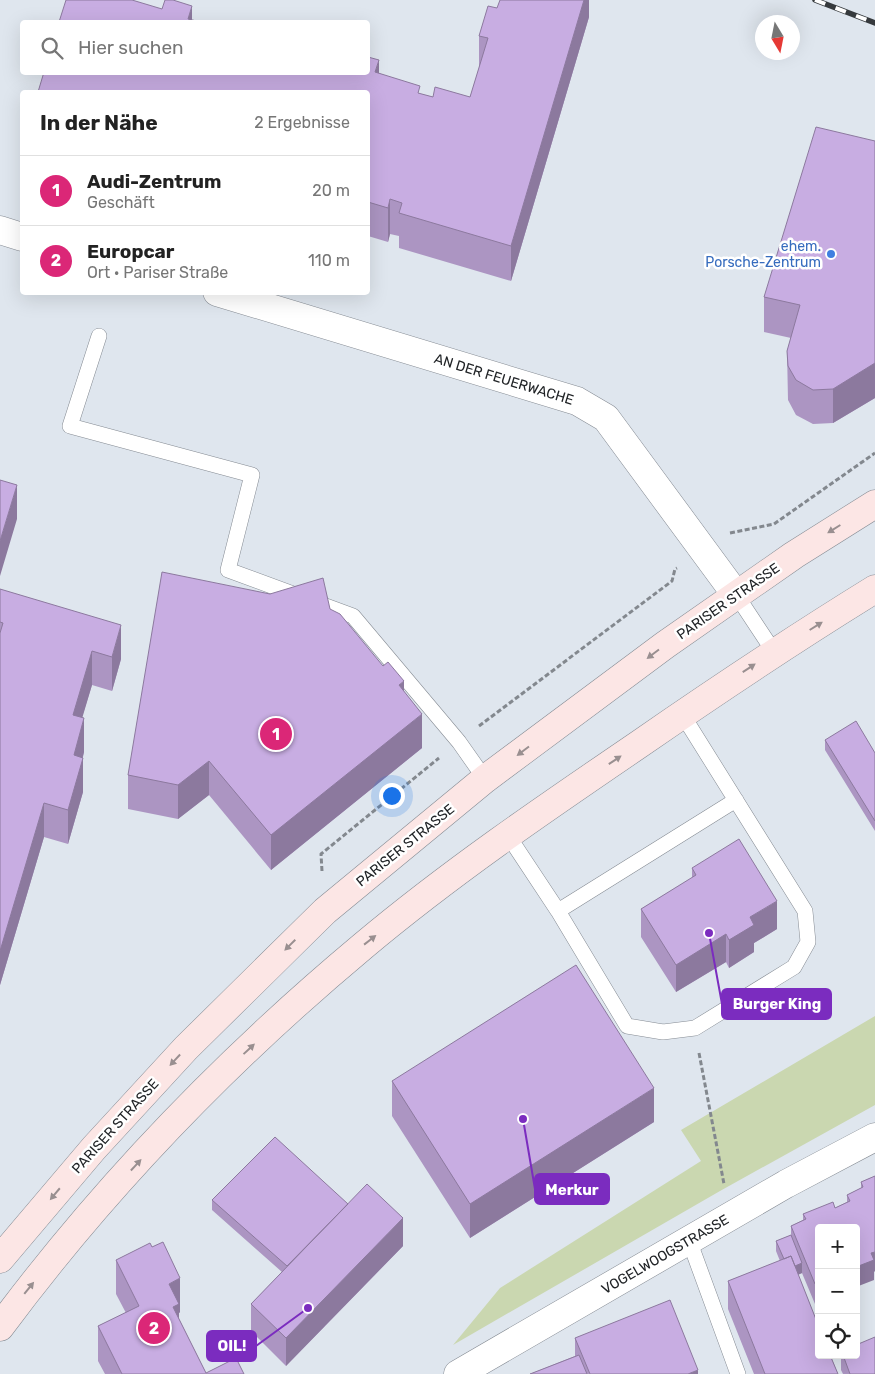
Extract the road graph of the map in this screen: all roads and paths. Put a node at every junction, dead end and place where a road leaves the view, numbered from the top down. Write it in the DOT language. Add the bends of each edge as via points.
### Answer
graph roads {
  1 [pos="0,230"];
  2 [pos="20,236"];
  3 [pos="227,295"];
  4 [pos="99,336"];
  5 [pos="875,454"];
  6 [pos="875,504"];
  7 [pos="702,550"];
  8 [pos="875,589"];
  9 [pos="736,596"];
  10 [pos="774,652"];
  11 [pos="682,714"];
  12 [pos="459,742"];
  13 [pos="485,779"];
  14 [pos="736,800"];
  15 [pos="507,834"];
  16 [pos="325,911"];
  17 [pos="558,911"];
  18 [pos="695,1028"];
  19 [pos="875,1137"];
  20 [pos="730,1217"];
  21 [pos="689,1240"];
  22 [pos="0,1259"];
  23 [pos="0,1326"];
  24 [pos="458,1374"];
  25 [pos="738,1374"];
  1 -- 2 [label="street"];
  3 -- 7 [label="street, AN DER FEUERWACHE" via="577,401 606,418"];
  4 -- 12 [label="lane" via="70,426 252,476 228,570 353,616"];
  5 -- 7 [label="path" via="774,524 726,533"];
  6 -- 9 [label="main road, PARISER STRASSE, one-way" via="794,554"];
  7 -- 9 [label="street, AN DER FEUERWACHE"];
  7 -- 12 [label="path" via="674,570 672,581"];
  10 -- 8 [label="main road, one-way"];
  9 -- 10 [label="lane"];
  9 -- 13 [label="main road, PARISER STRASSE, one-way"];
  11 -- 10 [label="main road, one-way"];
  11 -- 14 [label="lane"];
  15 -- 11 [label="main road, one-way"];
  12 -- 13 [label="lane"];
  12 -- 16 [label="path" via="321,854"];
  13 -- 16 [label="main road, PARISER STRASSE"];
  14 -- 17 [label="lane"];
  14 -- 18 [label="lane" via="805,911 808,942 794,967"];
  15 -- 17 [label="lane"];
  23 -- 15 [label="main road, one-way" via="125,1176 211,1084 362,946"];
  16 -- 22 [label="main road, PARISER STRASSE, one-way" via="186,1048 94,1148"];
  17 -- 18 [label="lane" via="627,1026 663,1032"];
  18 -- 20 [label="path"];
  19 -- 20 [label="street, VOGELWOOGSTRASSE"];
  20 -- 21 [label="street, VOGELWOOGSTRASSE"];
  21 -- 24 [label="street, VOGELWOOGSTRASSE"];
  21 -- 25 [label="lane"];
}
